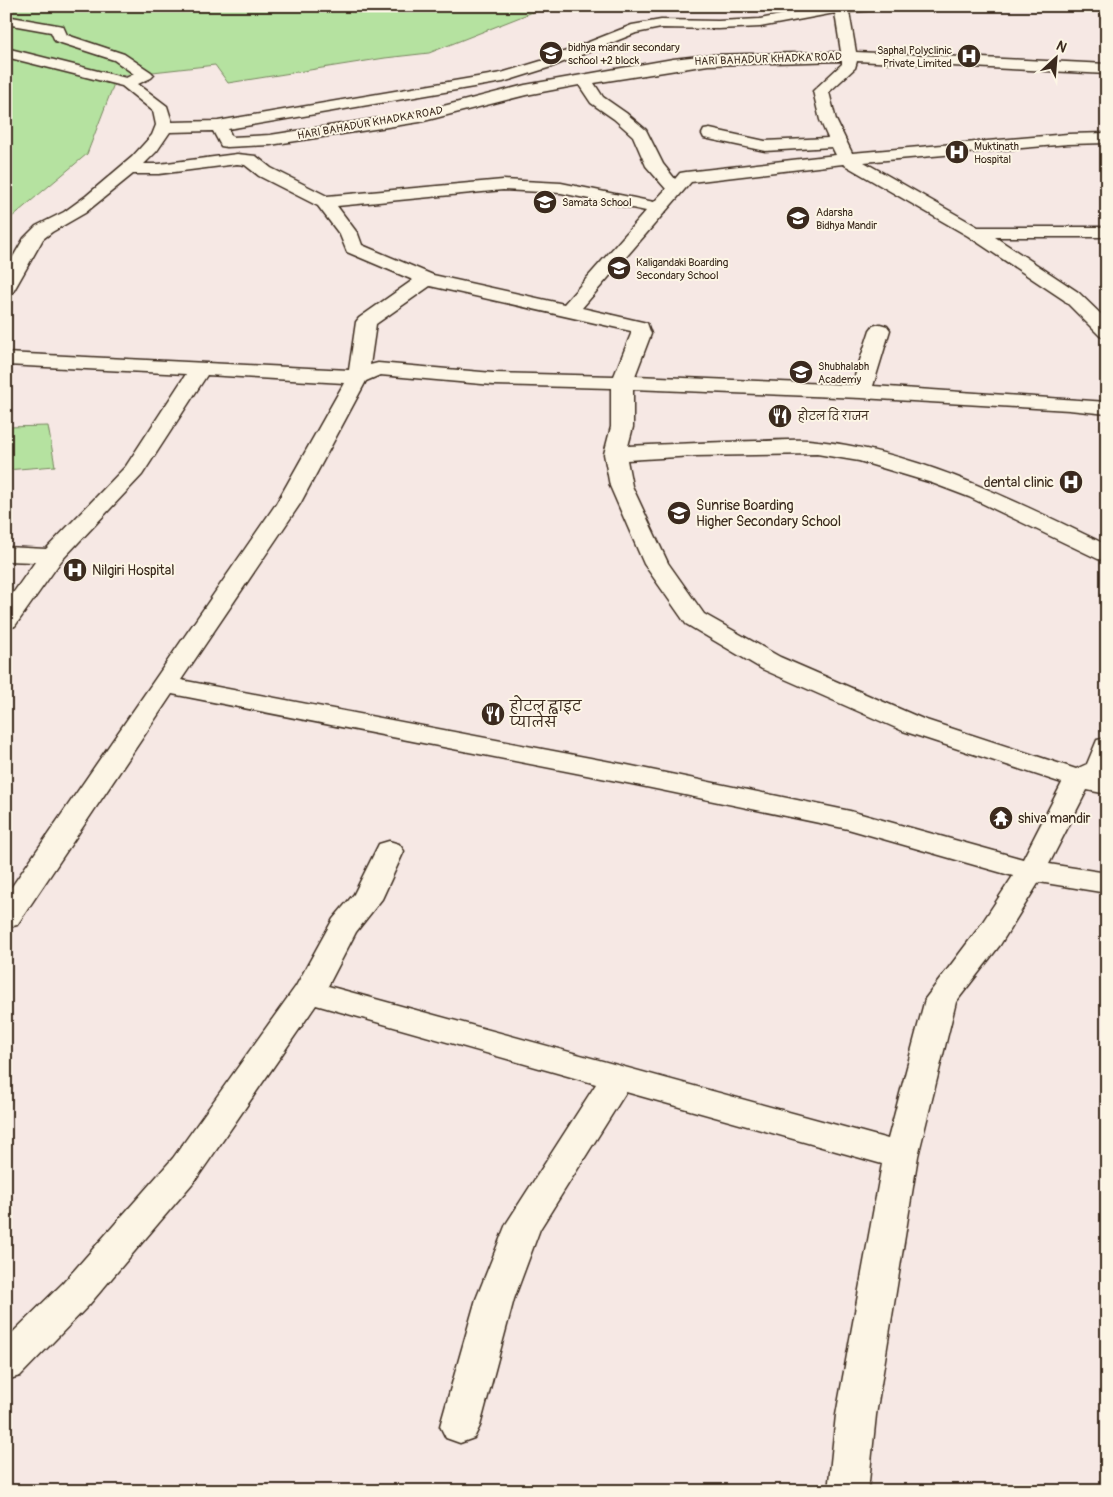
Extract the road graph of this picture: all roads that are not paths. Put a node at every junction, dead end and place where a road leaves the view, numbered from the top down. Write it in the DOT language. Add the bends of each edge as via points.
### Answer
graph roads {
  1 [pos="875,6"];
  2 [pos="1104,6"];
  3 [pos="840,7"];
  4 [pos="1107,13"];
  5 [pos="6,20"];
  6 [pos="6,52"];
  7 [pos="850,56"];
  8 [pos="1107,70"];
  9 [pos="503,77"];
  10 [pos="584,80"];
  11 [pos="128,83"];
  12 [pos="525,90"];
  13 [pos="218,126"];
  14 [pos="164,127"];
  15 [pos="710,134"];
  16 [pos="1107,138"];
  17 [pos="838,142"];
  18 [pos="846,160"];
  19 [pos="128,169"];
  20 [pos="675,189"];
  21 [pos="324,202"];
  22 [pos="658,208"];
  23 [pos="974,232"];
  24 [pos="1107,232"];
  25 [pos="427,279"];
  26 [pos="6,288"];
  27 [pos="568,312"];
  28 [pos="880,330"];
  29 [pos="1107,332"];
  30 [pos="6,359"];
  31 [pos="201,368"];
  32 [pos="358,378"];
  33 [pos="622,382"];
  34 [pos="861,392"];
  35 [pos="1107,408"];
  36 [pos="615,454"];
  37 [pos="6,554"];
  38 [pos="1107,554"];
  39 [pos="52,556"];
  40 [pos="6,621"];
  41 [pos="165,685"];
  42 [pos="1107,746"];
  43 [pos="1078,779"];
  44 [pos="1107,785"];
  45 [pos="389,851"];
  46 [pos="1031,871"];
  47 [pos="1107,883"];
  48 [pos="6,918"];
  49 [pos="309,992"];
  50 [pos="617,1079"];
  51 [pos="901,1156"];
  52 [pos="6,1364"];
  53 [pos="460,1426"];
  54 [pos="848,1491"];
  1 -- 3 [label="street"];
  2 -- 4 [label="street"];
  3 -- 7 [label="street"];
  3 -- 9 [label="street" via="760,23 661,24 632,28 546,64"];
  5 -- 11 [label="street" via="58,28 60,38 119,57 146,75"];
  6 -- 11 [label="street"];
  7 -- 8 [label="street, HARI BAHADUR KHADKA ROAD"];
  7 -- 10 [label="street, HARI BAHADUR KHADKA ROAD" via="708,60"];
  7 -- 17 [label="street" via="850,65 821,91 828,120"];
  9 -- 12 [label="street"];
  9 -- 13 [label="street"];
  10 -- 12 [label="street, HARI BAHADUR KHADKA ROAD"];
  10 -- 20 [label="street" via="597,100 640,134 654,166"];
  11 -- 14 [label="street" via="161,109"];
  12 -- 13 [label="street, HARI BAHADUR KHADKA ROAD" via="420,117 270,140 227,142"];
  13 -- 14 [label="street"];
  14 -- 19 [label="street" via="154,144"];
  15 -- 17 [label="street" via="765,146"];
  16 -- 18 [label="street"];
  17 -- 18 [label="street"];
  18 -- 20 [label="street" via="686,177"];
  18 -- 23 [label="street"];
  19 -- 21 [label="street" via="250,160 265,172"];
  19 -- 26 [label="street" via="69,216 42,230"];
  20 -- 22 [label="street"];
  21 -- 22 [label="street" via="503,185 561,188"];
  21 -- 25 [label="street" via="349,234 354,248"];
  22 -- 27 [label="street"];
  23 -- 24 [label="street"];
  23 -- 29 [label="street" via="1071,296"];
  25 -- 27 [label="street"];
  25 -- 32 [label="street" via="366,322"];
  27 -- 33 [label="street" via="640,328 641,334"];
  28 -- 34 [label="street"];
  30 -- 31 [label="street"];
  31 -- 32 [label="street"];
  31 -- 39 [label="street" via="134,470"];
  32 -- 33 [label="street" via="378,369 493,379"];
  32 -- 41 [label="street" via="288,504"];
  33 -- 34 [label="street"];
  33 -- 36 [label="street" via="622,427"];
  34 -- 35 [label="street"];
  36 -- 38 [label="street" via="816,447 862,455 977,492"];
  36 -- 43 [label="street" via="621,486 656,564 695,619 771,663 913,725"];
  37 -- 39 [label="street"];
  39 -- 40 [label="street"];
  41 -- 46 [label="street" via="850,820"];
  41 -- 48 [label="street"];
  42 -- 43 [label="street" via="1097,770"];
  43 -- 44 [label="street"];
  43 -- 46 [label="street"];
  45 -- 49 [label="street" via="366,899 344,926"];
  46 -- 47 [label="street"];
  46 -- 51 [label="street" via="988,937 941,999"];
  49 -- 50 [label="street"];
  49 -- 52 [label="street" via="185,1168 76,1294"];
  50 -- 51 [label="street"];
  50 -- 53 [label="street" via="524,1224 495,1299"];
  51 -- 54 [label="street" via="856,1416"];
}
